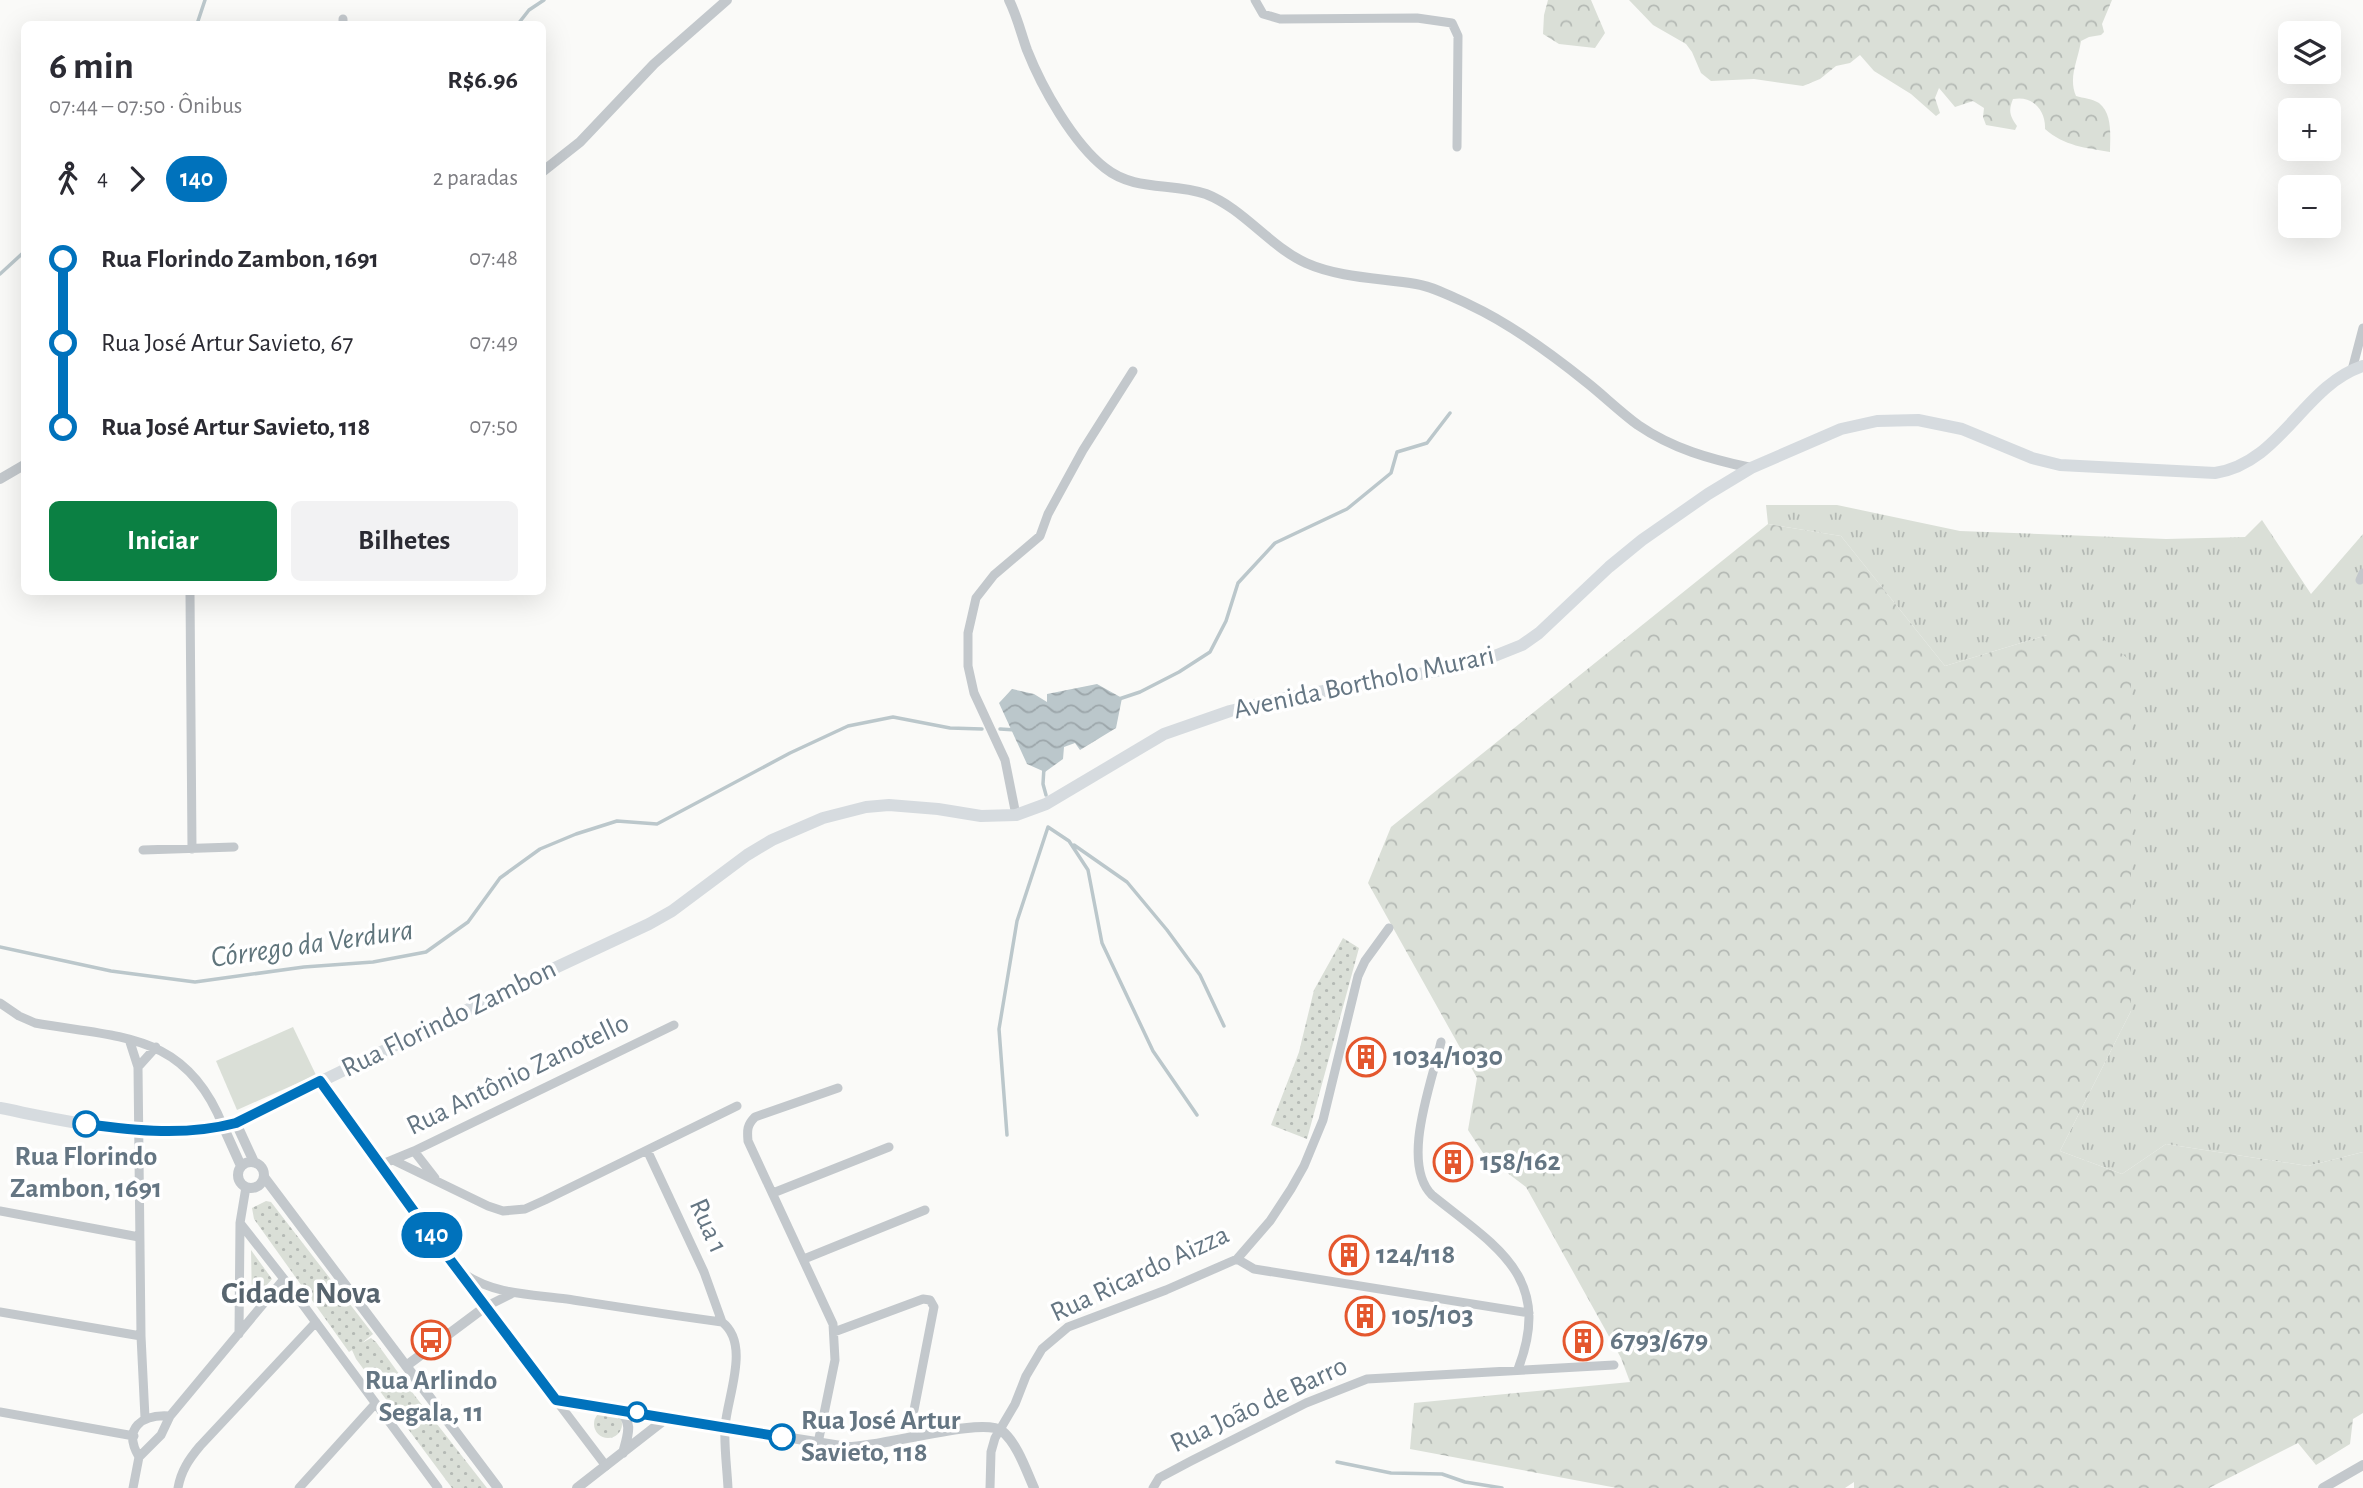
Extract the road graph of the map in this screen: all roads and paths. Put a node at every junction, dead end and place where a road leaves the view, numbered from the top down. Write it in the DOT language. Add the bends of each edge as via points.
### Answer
graph roads {
  1 [pos="727,0"];
  2 [pos="1009,0"];
  3 [pos="1255,0"];
  4 [pos="1458,147"];
  5 [pos="546,169"];
  6 [pos="2363,328"];
  7 [pos="2358,368"];
  8 [pos="1133,371"];
  9 [pos="21,467"];
  10 [pos="1751,468"];
  11 [pos="0,479"];
  12 [pos="190,595"];
  13 [pos="1016,814"];
  14 [pos="234,847"];
  15 [pos="192,849"];
  16 [pos="143,850"];
  17 [pos="1389,928"];
  18 [pos="614,942"];
  19 [pos="0,1003"];
  20 [pos="674,1025"];
  21 [pos="129,1039"];
  22 [pos="1441,1042"];
  23 [pos="156,1047"];
  24 [pos="138,1067"];
  25 [pos="320,1081"];
  26 [pos="838,1088"];
  27 [pos="737,1106"];
  28 [pos="0,1108"];
  29 [pos="230,1124"];
  30 [pos="140,1131"];
  31 [pos="888,1147"];
  32 [pos="647,1150"];
  33 [pos="414,1151"];
  34 [pos="393,1160"];
  35 [pos="254,1162"];
  36 [pos="380,1165"];
  37 [pos="241,1166"];
  38 [pos="264,1177"];
  39 [pos="436,1180"];
  40 [pos="246,1187"];
  41 [pos="773,1193"];
  42 [pos="925,1210"];
  43 [pos="0,1211"];
  44 [pos="240,1223"];
  45 [pos="139,1237"];
  46 [pos="804,1259"];
  47 [pos="1237,1259"];
  48 [pos="458,1271"];
  49 [pos="284,1279"];
  50 [pos="512,1294"];
  51 [pos="485,1307"];
  52 [pos="0,1311"];
  53 [pos="1529,1312"];
  54 [pos="316,1322"];
  55 [pos="722,1322"];
  56 [pos="834,1332"];
  57 [pos="239,1334"];
  58 [pos="141,1336"];
  59 [pos="406,1366"];
  60 [pos="1615,1366"];
  61 [pos="1518,1369"];
  62 [pos="556,1400"];
  63 [pos="375,1404"];
  64 [pos="617,1409"];
  65 [pos="914,1410"];
  66 [pos="0,1412"];
  67 [pos="170,1416"];
  68 [pos="145,1418"];
  69 [pos="668,1418"];
  70 [pos="725,1428"];
  71 [pos="995,1428"];
  72 [pos="134,1436"];
  73 [pos="817,1443"];
  74 [pos="622,1453"];
  75 [pos="139,1457"];
  76 [pos="2363,1465"];
  77 [pos="606,1466"];
  78 [pos="305,1486"];
  79 [pos="133,1488"];
  80 [pos="178,1488"];
  81 [pos="438,1488"];
  82 [pos="498,1488"];
  83 [pos="577,1488"];
  84 [pos="728,1488"];
  85 [pos="990,1488"];
  86 [pos="1034,1488"];
  87 [pos="1153,1488"];
  88 [pos="2323,1488"];
  1 -- 5 [label="street" via="654,64 580,142"];
  2 -- 10 [label="street" via="1038,75 1067,123 1086,149 1119,179 1186,188 1213,197 1307,263 1419,285 1472,306 1527,338 1638,425 1682,450"];
  3 -- 4 [label="street" via="1263,14 1280,19 1417,18 1452,23 1458,36"];
  6 -- 7 [label="street"];
  7 -- 10 [label="main road, Avenida Bortholo Murari" via="2333,382 2262,453 2227,471 2204,474 2060,465 1947,424 1906,419 1841,429"];
  8 -- 13 [label="street" via="1083,450 1040,536 994,575 976,598 968,633 968,666 974,692 1005,761"];
  9 -- 11 [label="street"];
  10 -- 13 [label="main road, Avenida Bortholo Murari" via="1642,540 1522,645 1447,669 1230,711 1164,734 1046,804"];
  12 -- 15 [label="street"];
  13 -- 18 [label="main road, Avenida Bortholo Murari" via="981,816 889,805 823,818 772,840 672,911"];
  14 -- 15 [label="street"];
  15 -- 16 [label="street"];
  17 -- 47 [label="street, Rua Ricardo Aizza" via="1358,976 1323,1120 1304,1166 1270,1222"];
  18 -- 25 [label="main road, Rua Florindo Zambon"];
  19 -- 21 [label="street" via="35,1023"];
  20 -- 33 [label="street, Rua Antônio Zanotello"];
  21 -- 23 [label="street"];
  21 -- 24 [label="street"];
  22 -- 53 [label="street" via="1418,1139 1419,1175 1423,1187 1513,1264"];
  23 -- 24 [label="street"];
  23 -- 29 [label="street" via="186,1069"];
  24 -- 30 [label="street"];
  25 -- 29 [label="main road, Rua Florindo Zambon"];
  25 -- 36 [label="street"];
  26 -- 41 [label="street" via="749,1123 748,1141"];
  27 -- 32 [label="street"];
  28 -- 30 [label="main road, Rua Florindo Zambon"];
  29 -- 30 [label="main road, Rua Florindo Zambon"];
  29 -- 35 [label="street"];
  29 -- 37 [label="street"];
  30 -- 45 [label="street"];
  31 -- 41 [label="street"];
  32 -- 39 [label="street" via="513,1212 488,1206"];
  32 -- 55 [label="street, Rua 1"];
  33 -- 34 [label="street, Rua Antônio Zanotello"];
  33 -- 39 [label="street"];
  34 -- 36 [label="street, Rua Antônio Zanotello"];
  34 -- 39 [label="street"];
  35 -- 37 [label="street"];
  35 -- 38 [label="street" via="262,1167"];
  36 -- 48 [label="street"];
  37 -- 40 [label="street" via="239,1180"];
  38 -- 40 [label="street" via="258,1186"];
  38 -- 59 [label="street"];
  40 -- 44 [label="street"];
  41 -- 46 [label="street"];
  42 -- 46 [label="street"];
  43 -- 45 [label="street"];
  44 -- 49 [label="street"];
  44 -- 57 [label="street"];
  45 -- 58 [label="street"];
  46 -- 56 [label="street"];
  47 -- 53 [label="street" via="1254,1269"];
  47 -- 71 [label="street, Rua Ricardo Aizza" via="1059,1334 1042,1349 1015,1404"];
  48 -- 50 [label="street"];
  48 -- 51 [label="street"];
  49 -- 54 [label="street"];
  49 -- 57 [label="street"];
  50 -- 51 [label="street"];
  50 -- 55 [label="street"];
  51 -- 59 [label="street"];
  51 -- 62 [label="street"];
  52 -- 58 [label="street"];
  53 -- 61 [label="street"];
  54 -- 63 [label="street"];
  54 -- 80 [label="street" via="200,1446"];
  55 -- 70 [label="street, Rua 1" via="737,1345"];
  56 -- 65 [label="street" via="930,1300 934,1307"];
  56 -- 73 [label="street" via="835,1360"];
  57 -- 67 [label="street"];
  58 -- 68 [label="street"];
  59 -- 82 [label="street"];
  60 -- 61 [label="street, Rua João de Barro"];
  61 -- 87 [label="street, Rua João de Barro" via="1367,1379 1306,1403 1191,1461 1159,1478"];
  62 -- 64 [label="street"];
  62 -- 77 [label="street"];
  63 -- 78 [label="street"];
  63 -- 81 [label="street"];
  64 -- 69 [label="street"];
  64 -- 74 [label="street" via="629,1423"];
  66 -- 72 [label="street"];
  67 -- 68 [label="street"];
  67 -- 75 [label="street" via="161,1435"];
  68 -- 72 [label="street"];
  69 -- 70 [label="street"];
  69 -- 74 [label="street"];
  70 -- 73 [label="street"];
  70 -- 84 [label="street, Rua 1"];
  71 -- 73 [label="street" via="968,1427 867,1447"];
  71 -- 85 [label="street, Rua Ricardo Aizza"];
  71 -- 86 [label="street" via="1010,1440"];
  72 -- 75 [label="street"];
  74 -- 77 [label="street"];
  75 -- 79 [label="street"];
  76 -- 88 [label="street"];
  77 -- 83 [label="street"];
}
